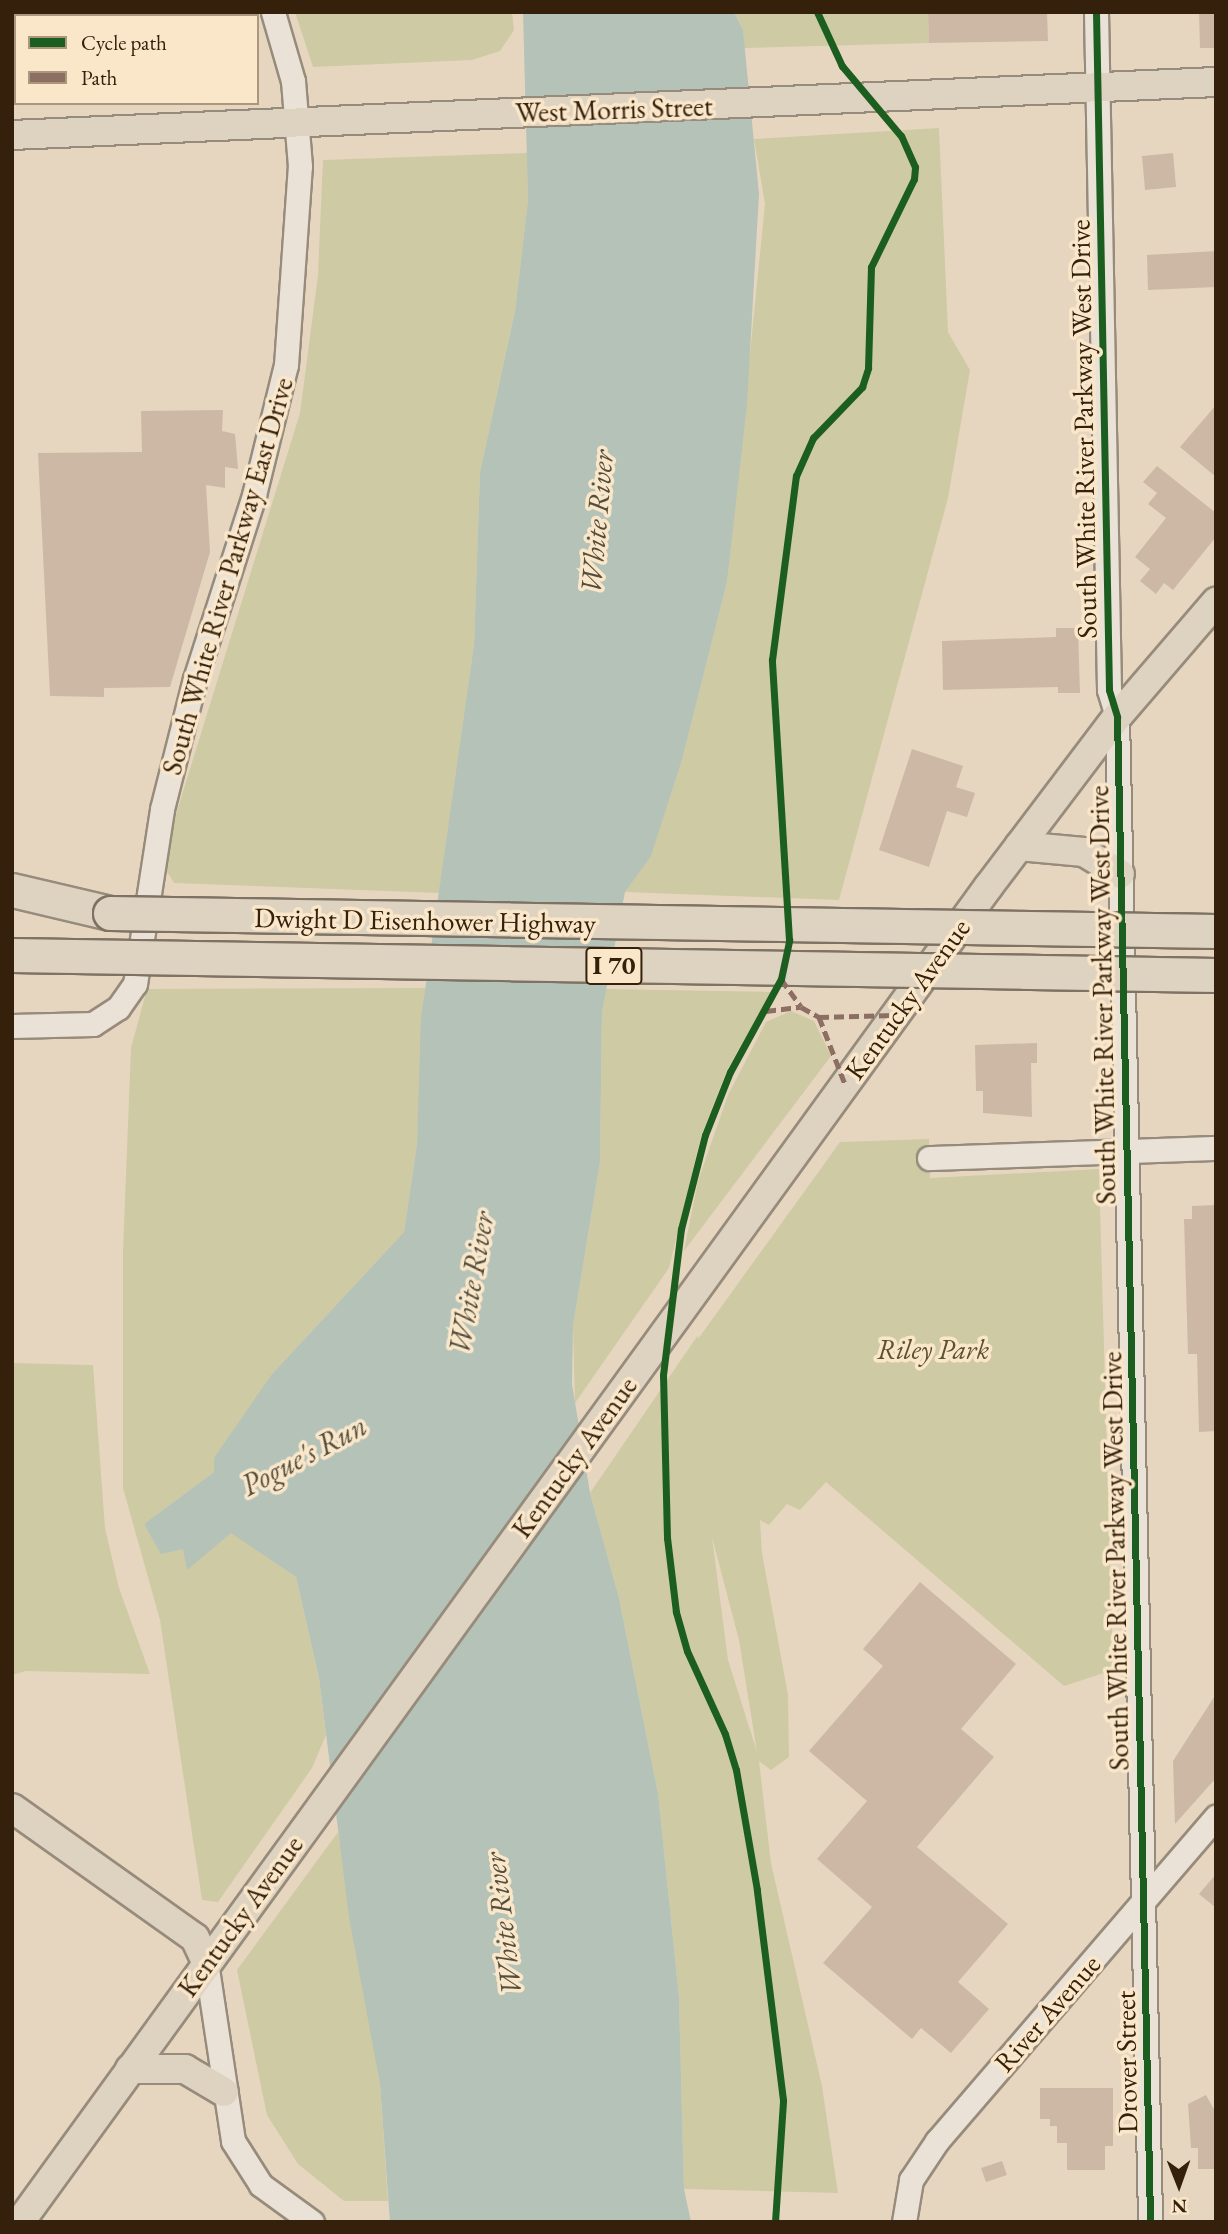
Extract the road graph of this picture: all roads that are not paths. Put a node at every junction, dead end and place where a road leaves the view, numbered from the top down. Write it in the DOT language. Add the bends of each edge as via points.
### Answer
graph roads {
  1 [pos="273,12"];
  2 [pos="1096,12"];
  3 [pos="1216,82"];
  4 [pos="1097,88"];
  5 [pos="296,122"];
  6 [pos="12,135"];
  7 [pos="1216,602"];
  8 [pos="1117,717"];
  9 [pos="1019,846"];
  10 [pos="1120,874"];
  11 [pos="12,890"];
  12 [pos="12,911"];
  13 [pos="110,914"];
  14 [pos="1216,931"];
  15 [pos="12,955"];
  16 [pos="307,962"];
  17 [pos="12,974"];
  18 [pos="1216,975"];
  19 [pos="12,1026"];
  20 [pos="1216,1148"];
  21 [pos="1127,1152"];
  22 [pos="929,1158"];
  23 [pos="12,1808"];
  24 [pos="1216,1817"];
  25 [pos="1143,1902"];
  26 [pos="206,1962"];
  27 [pos="130,2069"];
  28 [pos="225,2092"];
  29 [pos="20,2222"];
  30 [pos="312,2222"];
  31 [pos="904,2222"];
  32 [pos="1150,2222"];
  1 -- 5 [label="street, South White River Parkway East Drive" via="293,81"];
  2 -- 4 [label="street"];
  3 -- 4 [label="main road, West Morris Street"];
  4 -- 5 [label="main road, West Morris Street"];
  4 -- 8 [label="street, South White River Parkway West Drive" via="1109,690"];
  5 -- 6 [label="main road, West Morris Street"];
  5 -- 19 [label="street, South White River Parkway East Drive" via="300,166 291,327 278,405 195,679 162,809 135,984 112,1013 81,1027"];
  7 -- 8 [label="main road, Kentucky Avenue"];
  8 -- 9 [label="main road, Kentucky Avenue"];
  8 -- 10 [label="street, South White River Parkway West Drive"];
  9 -- 10 [label="main road" via="1084,852"];
  9 -- 26 [label="main road, Kentucky Avenue"];
  10 -- 21 [label="street, South White River Parkway West Drive"];
  11 -- 13 [label="highway"];
  12 -- 13 [label="highway, Dwight D Eisenhower Highway / I 70"];
  13 -- 14 [label="highway, Dwight D Eisenhower Highway / I 70, bridge"];
  15 -- 16 [label="highway, Dwight D Eisenhower Highway / I 70, bridge"];
  16 -- 17 [label="highway, bridge"];
  16 -- 18 [label="highway, Dwight D Eisenhower Highway / I 70, bridge"];
  20 -- 21 [label="street"];
  21 -- 22 [label="street"];
  21 -- 25 [label="street, South White River Parkway West Drive"];
  23 -- 26 [label="main road" via="195,1938"];
  24 -- 25 [label="street, River Avenue"];
  25 -- 31 [label="street, River Avenue" via="926,2156 908,2189"];
  25 -- 32 [label="street, Drover Street"];
  26 -- 27 [label="main road, Kentucky Avenue"];
  26 -- 28 [label="street"];
  27 -- 28 [label="main road" via="185,2069"];
  27 -- 29 [label="main road, Kentucky Avenue"];
  28 -- 30 [label="street" via="233,2141 251,2175 282,2204"];
}
